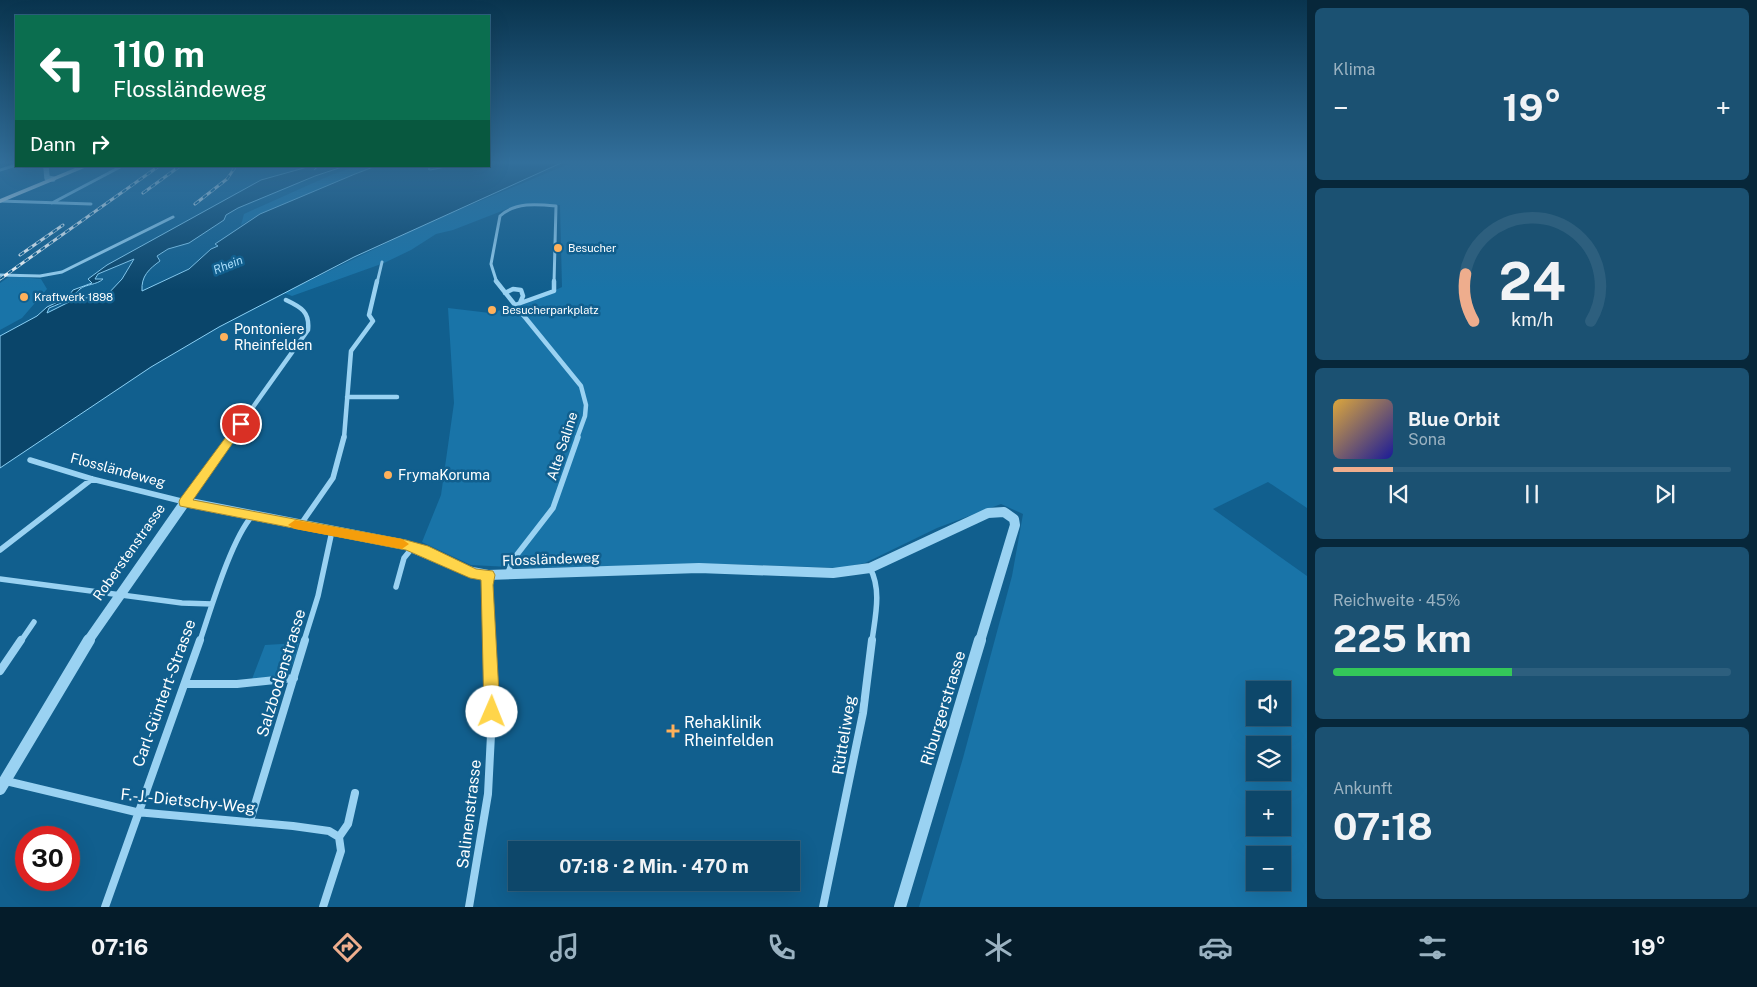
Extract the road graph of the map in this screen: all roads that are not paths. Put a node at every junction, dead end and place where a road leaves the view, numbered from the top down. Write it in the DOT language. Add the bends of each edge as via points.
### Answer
graph roads {
  1 [pos="173,217"];
  2 [pos="382,262"];
  3 [pos="0,275"];
  4 [pos="505,293"];
  5 [pos="286,300"];
  6 [pos="518,304"];
  7 [pos="347,397"];
  8 [pos="397,397"];
  9 [pos="30,460"];
  10 [pos="92,479"];
  11 [pos="185,502"];
  12 [pos="252,516"];
  13 [pos="1014,519"];
  14 [pos="300,526"];
  15 [pos="332,531"];
  16 [pos="413,547"];
  17 [pos="0,550"];
  18 [pos="870,568"];
  19 [pos="508,574"];
  20 [pos="488,575"];
  21 [pos="0,579"];
  22 [pos="396,586"];
  23 [pos="119,594"];
  24 [pos="212,604"];
  25 [pos="34,622"];
  26 [pos="0,671"];
  27 [pos="294,678"];
  28 [pos="185,684"];
  29 [pos="2,783"];
  30 [pos="355,793"];
  31 [pos="136,812"];
  32 [pos="250,821"];
  33 [pos="339,837"];
  34 [pos="105,907"];
  35 [pos="323,907"];
  36 [pos="470,907"];
  37 [pos="823,907"];
  38 [pos="900,907"];
  1 -- 3 [label="street" via="62,272 40,276"];
  2 -- 7 [label="street" via="369,315 373,321 351,351"];
  4 -- 6 [label="street, Alte Saline"];
  4 -- 6 [label="street, Alte Saline" via="521,290 523,296"];
  4 -- 6 [label="street, Alte Saline" via="490,270 501,214 518,206 556,206 554,291"];
  5 -- 11 [label="street, Roberstenstrasse" via="306,311 310,320 308,330"];
  6 -- 19 [label="street, Alte Saline" via="581,386 586,405 553,508 512,561"];
  7 -- 8 [label="street"];
  7 -- 14 [label="street" via="344,440 333,478"];
  9 -- 10 [label="street, Flossländeweg"];
  10 -- 11 [label="street, Flossländeweg"];
  10 -- 17 [label="street"];
  11 -- 12 [label="street, Flossländeweg"];
  11 -- 23 [label="street, Roberstenstrasse"];
  12 -- 14 [label="street, Flossländeweg"];
  12 -- 24 [label="street, Carl-Güntert-Strasse" via="246,523"];
  13 -- 18 [label="street, Flossländeweg" via="1004,512 988,513"];
  13 -- 38 [label="street, Riburgerstrasse"];
  14 -- 15 [label="street, Flossländeweg"];
  15 -- 16 [label="street, Flossländeweg"];
  15 -- 27 [label="street, Salzbodenstrasse" via="318,596"];
  16 -- 20 [label="street, Flossländeweg" via="469,572"];
  16 -- 22 [label="street" via="404,558"];
  18 -- 19 [label="street, Flossländeweg" via="833,573 698,568"];
  18 -- 37 [label="street, Rütteliweg" via="876,577 877,599 863,713"];
  19 -- 20 [label="street, Flossländeweg"];
  20 -- 36 [label="street, Salinenstrasse" via="486,594 493,695 488,794"];
  21 -- 23 [label="street"];
  23 -- 24 [label="street"];
  23 -- 29 [label="street, Roberstenstrasse"];
  24 -- 28 [label="street, Carl-Güntert-Strasse"];
  25 -- 26 [label="street"];
  27 -- 28 [label="street" via="237,684"];
  27 -- 32 [label="street, Salzbodenstrasse"];
  28 -- 31 [label="street, Carl-Güntert-Strasse"];
  29 -- 31 [label="street, F.-J.-Dietschy-Weg"];
  30 -- 33 [label="street" via="348,824"];
  31 -- 32 [label="street, F.-J.-Dietschy-Weg"];
  31 -- 34 [label="street, Carl-Güntert-Strasse"];
  32 -- 33 [label="street, F.-J.-Dietschy-Weg" via="329,831"];
  33 -- 35 [label="street" via="341,851"];
}
